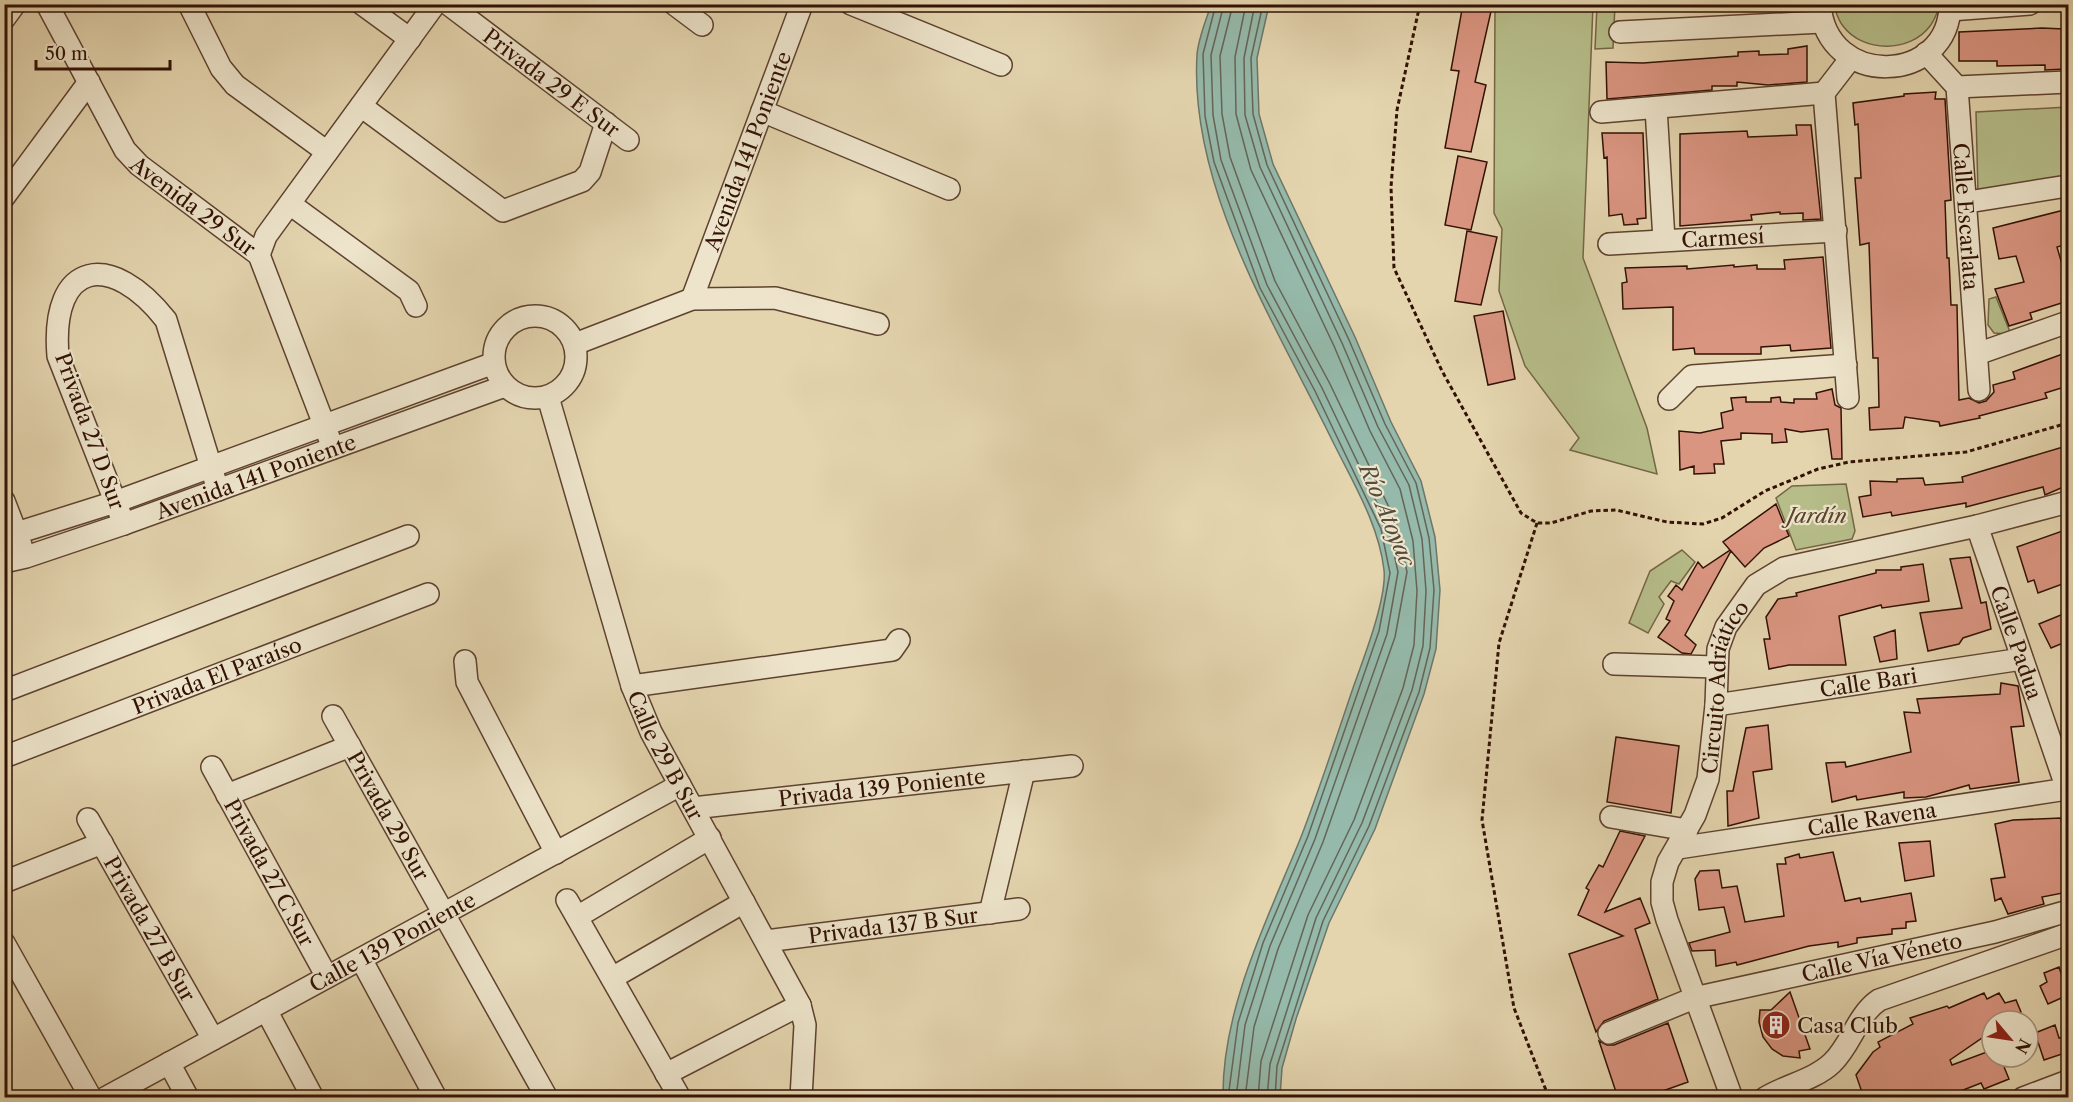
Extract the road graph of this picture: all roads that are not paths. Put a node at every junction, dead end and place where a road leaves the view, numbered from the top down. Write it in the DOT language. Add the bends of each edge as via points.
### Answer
graph roads {
  1 [pos="15,4"];
  2 [pos="47,4"];
  3 [pos="189,4"];
  4 [pos="362,4"];
  5 [pos="435,4"];
  6 [pos="448,4"];
  7 [pos="674,4"];
  8 [pos="802,4"];
  9 [pos="851,4"];
  10 [pos="2030,4"];
  11 [pos="1950,7"];
  12 [pos="1821,13"];
  13 [pos="4,19"];
  14 [pos="702,25"];
  15 [pos="1620,32"];
  16 [pos="410,39"];
  17 [pos="1926,53"];
  18 [pos="1851,58"];
  19 [pos="1001,65"];
  20 [pos="89,82"];
  21 [pos="2068,82"];
  22 [pos="1958,87"];
  23 [pos="1824,93"];
  24 [pos="361,106"];
  25 [pos="1656,108"];
  26 [pos="762,111"];
  27 [pos="1601,112"];
  28 [pos="606,123"];
  29 [pos="628,140"];
  30 [pos="327,152"];
  31 [pos="2061,187"];
  32 [pos="949,189"];
  33 [pos="4,197"];
  34 [pos="1968,202"];
  35 [pos="290,204"];
  36 [pos="1836,231"];
  37 [pos="1664,240"];
  38 [pos="1610,244"];
  39 [pos="259,255"];
  40 [pos="692,299"];
  41 [pos="416,306"];
  42 [pos="2068,322"];
  43 [pos="878,324"];
  44 [pos="575,344"];
  45 [pos="1977,354"];
  46 [pos="494,363"];
  47 [pos="1846,365"];
  48 [pos="505,386"];
  49 [pos="1979,390"];
  50 [pos="548,397"];
  51 [pos="1848,398"];
  52 [pos="1668,399"];
  53 [pos="325,425"];
  54 [pos="333,448"];
  55 [pos="211,467"];
  56 [pos="218,490"];
  57 [pos="4,501"];
  58 [pos="115,502"];
  59 [pos="2068,502"];
  60 [pos="124,524"];
  61 [pos="1977,526"];
  62 [pos="11,535"];
  63 [pos="408,536"];
  64 [pos="26,557"];
  65 [pos="4,562"];
  66 [pos="428,594"];
  67 [pos="899,640"];
  68 [pos="2022,658"];
  69 [pos="465,661"];
  70 [pos="1614,664"];
  71 [pos="1716,667"];
  72 [pos="632,686"];
  73 [pos="4,691"];
  74 [pos="1716,705"];
  75 [pos="333,716"];
  76 [pos="350,746"];
  77 [pos="4,757"];
  78 [pos="1072,766"];
  79 [pos="212,767"];
  80 [pos="1024,771"];
  81 [pos="680,785"];
  82 [pos="2068,790"];
  83 [pos="227,795"];
  84 [pos="693,808"];
  85 [pos="1611,816"];
  86 [pos="88,819"];
  87 [pos="710,838"];
  88 [pos="1683,839"];
  89 [pos="102,843"];
  90 [pos="556,853"];
  91 [pos="4,882"];
  92 [pos="744,902"];
  93 [pos="1020,909"];
  94 [pos="2068,911"];
  95 [pos="990,913"];
  96 [pos="443,914"];
  97 [pos="2068,934"];
  98 [pos="766,941"];
  99 [pos="4,943"];
  100 [pos="361,958"];
  101 [pos="327,977"];
  102 [pos="612,978"];
  103 [pos="1694,998"];
  104 [pos="800,1005"];
  105 [pos="266,1010"];
  106 [pos="1609,1033"];
  107 [pos="213,1039"];
  108 [pos="169,1063"];
  109 [pos="666,1074"];
  110 [pos="2068,1081"];
  111 [pos="91,1098"];
  112 [pos="105,1098"];
  113 [pos="188,1098"];
  114 [pos="312,1098"];
  115 [pos="436,1098"];
  116 [pos="547,1098"];
  117 [pos="680,1098"];
  118 [pos="801,1098"];
  119 [pos="1732,1098"];
  120 [pos="1765,1098"];
  121 [pos="2023,1098"];
  1 -- 13 [label="street"];
  2 -- 20 [label="street, Avenida 29 Sur"];
  3 -- 30 [label="street" via="221,68 235,85"];
  4 -- 16 [label="street"];
  5 -- 16 [label="street"];
  6 -- 28 [label="street, Privada 29 E Sur"];
  7 -- 14 [label="street"];
  8 -- 26 [label="street, Avenida 141 Poniente"];
  9 -- 19 [label="street"];
  10 -- 11 [label="street"];
  11 -- 17 [label="street" via="1941,35"];
  12 -- 15 [label="street"];
  12 -- 18 [label="street" via="1838,49"];
  16 -- 24 [label="street"];
  17 -- 18 [label="street" via="1889,68 1869,66"];
  17 -- 22 [label="street"];
  18 -- 23 [label="street"];
  20 -- 33 [label="street"];
  20 -- 39 [label="street, Avenida 29 Sur" via="125,150 139,165"];
  21 -- 22 [label="street"];
  22 -- 34 [label="street, Calle Escarlata"];
  23 -- 25 [label="street"];
  23 -- 36 [label="street"];
  24 -- 28 [label="street" via="503,211 582,181 590,172"];
  24 -- 30 [label="street"];
  25 -- 27 [label="street"];
  25 -- 37 [label="street"];
  26 -- 32 [label="street"];
  26 -- 40 [label="street, Avenida 141 Poniente"];
  28 -- 29 [label="street, Privada 29 E Sur"];
  30 -- 35 [label="street"];
  31 -- 34 [label="street"];
  34 -- 45 [label="street, Calle Escarlata"];
  35 -- 39 [label="street" via="266,236"];
  35 -- 41 [label="street" via="409,291"];
  36 -- 37 [label="street, Carmesí"];
  36 -- 47 [label="street"];
  37 -- 38 [label="street, Carmesí"];
  39 -- 53 [label="street, Avenida 29 Sur"];
  40 -- 43 [label="street" via="775,298"];
  40 -- 44 [label="street"];
  42 -- 45 [label="street"];
  44 -- 46 [label="street" via="561,324 550,318 526,317 510,325 498,339"];
  44 -- 50 [label="street" via="575,370 569,382"];
  45 -- 49 [label="street, Calle Escarlata"];
  46 -- 48 [label="street"];
  46 -- 53 [label="street, Avenida 141 Poniente"];
  47 -- 51 [label="street"];
  47 -- 52 [label="street" via="1692,376"];
  48 -- 50 [label="street" via="533,399"];
  48 -- 54 [label="street, Avenida 141 Poniente"];
  50 -- 72 [label="street, Calle 29 B Sur"];
  53 -- 54 [label="street, Avenida 29 Sur"];
  53 -- 55 [label="street, Avenida 141 Poniente"];
  54 -- 56 [label="street, Avenida 141 Poniente"];
  55 -- 56 [label="street"];
  55 -- 58 [label="street, Avenida 141 Poniente"];
  55 -- 58 [label="street, Privada 27 D Sur" via="166,320 154,306 112,276 86,274 69,289 61,309 56,330 58,356"];
  56 -- 60 [label="street, Avenida 141 Poniente"];
  57 -- 62 [label="street"];
  58 -- 60 [label="street, Privada 27 D Sur"];
  58 -- 62 [label="street, Avenida 141 Poniente"];
  59 -- 61 [label="street, Circuito Adriático"];
  60 -- 64 [label="street, Avenida 141 Poniente"];
  61 -- 68 [label="street, Calle Padua"];
  61 -- 71 [label="street, Circuito Adriático" via="1784,568 1756,585 1741,603 1726,627"];
  62 -- 64 [label="street"];
  63 -- 73 [label="street"];
  64 -- 65 [label="street, Avenida 141 Poniente"];
  66 -- 77 [label="street, Privada El Paraíso"];
  67 -- 72 [label="street" via="892,650"];
  68 -- 74 [label="street, Calle Bari"];
  68 -- 82 [label="street, Calle Padua"];
  69 -- 90 [label="street" via="467,682"];
  70 -- 71 [label="street"];
  71 -- 74 [label="street, Circuito Adriático"];
  72 -- 81 [label="street, Calle 29 B Sur"];
  74 -- 88 [label="street, Circuito Adriático" via="1708,779"];
  75 -- 76 [label="street, Privada 29 Sur"];
  76 -- 83 [label="street"];
  76 -- 96 [label="street, Privada 29 Sur"];
  78 -- 80 [label="street, Privada 139 Poniente"];
  79 -- 83 [label="street, Privada 27 C Sur"];
  80 -- 84 [label="street, Privada 139 Poniente"];
  80 -- 95 [label="street"];
  81 -- 84 [label="street, Calle 29 B Sur"];
  81 -- 90 [label="street, Calle 139 Poniente"];
  82 -- 88 [label="street, Calle Ravena"];
  83 -- 101 [label="street, Privada 27 C Sur"];
  84 -- 87 [label="street, Calle 29 B Sur"];
  85 -- 88 [label="street, Calle Ravena"];
  86 -- 89 [label="street, Privada 27 B Sur"];
  87 -- 92 [label="street, Calle 29 B Sur"];
  87 -- 102 [label="street" via="572,908"];
  88 -- 103 [label="street, Circuito Adriático" via="1668,862 1662,902"];
  89 -- 91 [label="street"];
  89 -- 107 [label="street, Privada 27 B Sur"];
  90 -- 96 [label="street, Calle 139 Poniente"];
  92 -- 98 [label="street, Calle 29 B Sur"];
  92 -- 102 [label="street"];
  93 -- 95 [label="street, Privada 137 B Sur"];
  94 -- 103 [label="street, Calle Vía Véneto" via="1995,932"];
  95 -- 98 [label="street, Privada 137 B Sur"];
  96 -- 100 [label="street, Calle 139 Poniente"];
  96 -- 116 [label="street, Privada 29 Sur"];
  97 -- 120 [label="street, Calle Vía Véneto" via="1879,1000 1824,1070"];
  98 -- 104 [label="street, Calle 29 B Sur"];
  99 -- 111 [label="street"];
  100 -- 101 [label="street, Calle 139 Poniente"];
  100 -- 115 [label="street"];
  101 -- 105 [label="street, Calle 139 Poniente"];
  102 -- 109 [label="street"];
  103 -- 106 [label="street, Calle Vía Véneto"];
  103 -- 119 [label="street, Circuito Adriático"];
  104 -- 109 [label="street"];
  104 -- 118 [label="street, Calle 29 B Sur" via="805,1025"];
  105 -- 107 [label="street, Calle 139 Poniente"];
  105 -- 114 [label="street"];
  107 -- 108 [label="street, Calle 139 Poniente"];
  108 -- 112 [label="street, Calle 139 Poniente"];
  108 -- 113 [label="street"];
  109 -- 117 [label="street"];
  110 -- 121 [label="street"];
}
